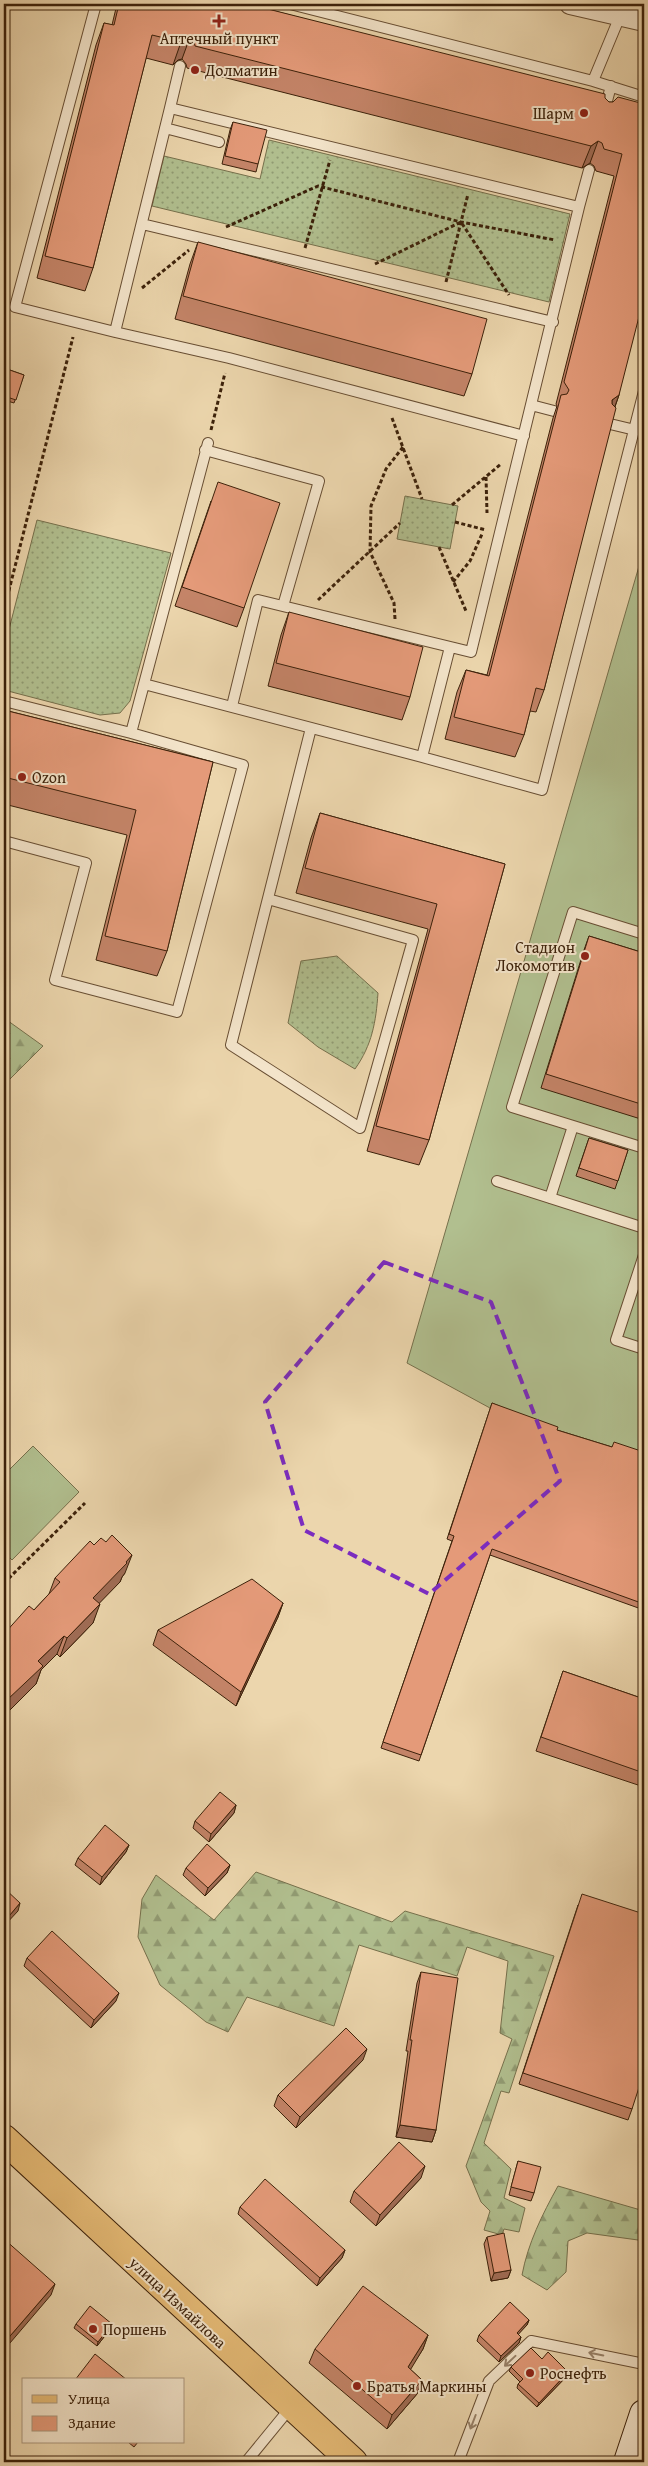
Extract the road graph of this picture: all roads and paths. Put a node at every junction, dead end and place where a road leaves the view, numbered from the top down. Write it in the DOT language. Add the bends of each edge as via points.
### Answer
graph roads {
  1 [pos="96,4"];
  2 [pos="290,4"];
  3 [pos="579,5"];
  4 [pos="620,16"];
  5 [pos="644,21"];
  6 [pos="180,66"];
  7 [pos="593,81"];
  8 [pos="611,86"];
  9 [pos="644,97"];
  10 [pos="170,108"];
  11 [pos="603,118"];
  12 [pos="165,128"];
  13 [pos="219,142"];
  14 [pos="334,148"];
  15 [pos="589,170"];
  16 [pos="471,181"];
  17 [pos="322,187"];
  18 [pos="579,208"];
  19 [pos="461,222"];
  20 [pos="142,224"];
  21 [pos="203,238"];
  22 [pos="570,243"];
  23 [pos="301,262"];
  24 [pos="353,274"];
  25 [pos="443,296"];
  26 [pos="122,302"];
  27 [pos="522,314"];
  28 [pos="77,322"];
  29 [pos="552,322"];
  30 [pos="115,332"];
  31 [pos="229,358"];
  32 [pos="644,392"];
  33 [pos="386,400"];
  34 [pos="531,405"];
  35 [pos="554,411"];
  36 [pos="610,424"];
  37 [pos="634,430"];
  38 [pos="524,436"];
  39 [pos="206,447"];
  40 [pos="403,447"];
  41 [pos="521,448"];
  42 [pos="486,476"];
  43 [pos="422,499"];
  44 [pos="452,505"];
  45 [pos="487,516"];
  46 [pos="455,522"];
  47 [pos="486,522"];
  48 [pos="400,523"];
  49 [pos="484,529"];
  50 [pos="500,533"];
  51 [pos="439,547"];
  52 [pos="370,552"];
  53 [pos="454,582"];
  54 [pos="283,606"];
  55 [pos="4,610"];
  56 [pos="306,612"];
  57 [pos="396,634"];
  58 [pos="475,634"];
  59 [pos="450,647"];
  60 [pos="144,684"];
  61 [pos="4,701"];
  62 [pos="232,706"];
  63 [pos="311,728"];
  64 [pos="131,733"];
  65 [pos="422,758"];
  66 [pos="4,841"];
  67 [pos="268,899"];
  68 [pos="644,934"];
  69 [pos="573,1126"];
  70 [pos="644,1148"];
  71 [pos="497,1181"];
  72 [pos="550,1198"];
  73 [pos="644,1228"];
  74 [pos="644,1255"];
  75 [pos="644,1349"];
  76 [pos="85,1503"];
  77 [pos="4,1583"];
  78 [pos="4,2139"];
  79 [pos="644,2364"];
  80 [pos="291,2407"];
  81 [pos="644,2414"];
  82 [pos="246,2462"];
  83 [pos="353,2462"];
  84 [pos="458,2462"];
  85 [pos="628,2462"];
  1 -- 28 [label="lane" via="15,307"];
  2 -- 7 [label="lane"];
  3 -- 4 [label="street"];
  4 -- 5 [label="street"];
  4 -- 7 [label="lane"];
  6 -- 10 [label="lane"];
  7 -- 8 [label="lane"];
  8 -- 9 [label="lane"];
  8 -- 11 [label="lane"];
  10 -- 12 [label="lane"];
  10 -- 14 [label="lane"];
  12 -- 13 [label="lane"];
  12 -- 20 [label="lane"];
  14 -- 16 [label="lane"];
  14 -- 17 [label="path"];
  15 -- 18 [label="lane"];
  16 -- 18 [label="lane"];
  16 -- 19 [label="path"];
  17 -- 19 [label="path"];
  17 -- 21 [label="path"];
  17 -- 23 [label="path"];
  18 -- 22 [label="lane"];
  19 -- 22 [label="path"];
  19 -- 24 [label="path"];
  19 -- 25 [label="path"];
  19 -- 27 [label="path"];
  20 -- 21 [label="lane"];
  20 -- 26 [label="lane"];
  21 -- 23 [label="lane"];
  21 -- 26 [label="path"];
  22 -- 29 [label="lane"];
  23 -- 24 [label="lane"];
  24 -- 25 [label="lane"];
  25 -- 27 [label="lane"];
  26 -- 30 [label="lane"];
  27 -- 29 [label="lane"];
  28 -- 30 [label="lane"];
  28 -- 55 [label="path"];
  29 -- 34 [label="lane"];
  30 -- 31 [label="lane"];
  31 -- 33 [label="lane"];
  31 -- 39 [label="path"];
  32 -- 37 [label="lane"];
  33 -- 38 [label="lane"];
  33 -- 40 [label="path"];
  34 -- 35 [label="lane"];
  34 -- 38 [label="lane"];
  36 -- 37 [label="lane"];
  37 -- 65 [label="lane" via="542,790"];
  38 -- 41 [label="lane"];
  39 -- 54 [label="lane" via="319,481"];
  39 -- 60 [label="lane"];
  40 -- 43 [label="path"];
  40 -- 52 [label="path" via="386,468 371,506"];
  41 -- 42 [label="path"];
  41 -- 50 [label="lane"];
  42 -- 44 [label="path"];
  42 -- 45 [label="path"];
  46 -- 49 [label="path"];
  47 -- 49 [label="path"];
  48 -- 52 [label="path"];
  49 -- 50 [label="path"];
  49 -- 53 [label="path" via="470,561"];
  50 -- 58 [label="lane"];
  51 -- 53 [label="path"];
  52 -- 56 [label="path"];
  52 -- 57 [label="path" via="394,603"];
  53 -- 58 [label="path"];
  54 -- 56 [label="lane"];
  54 -- 62 [label="lane" via="258,600"];
  56 -- 57 [label="lane"];
  57 -- 59 [label="lane"];
  58 -- 59 [label="lane" via="471,652"];
  59 -- 65 [label="lane"];
  60 -- 62 [label="lane"];
  60 -- 64 [label="lane"];
  61 -- 64 [label="lane"];
  62 -- 63 [label="lane"];
  63 -- 65 [label="lane"];
  63 -- 67 [label="lane"];
  64 -- 66 [label="lane" via="243,765 177,1012 55,980 86,863"];
  67 -- 67 [label="lane" via="231,1045 360,1128 413,940"];
  68 -- 69 [label="lane" via="573,912 512,1106"];
  69 -- 70 [label="lane"];
  69 -- 72 [label="lane"];
  71 -- 72 [label="lane"];
  72 -- 73 [label="lane"];
  74 -- 75 [label="lane" via="616,1340"];
  76 -- 77 [label="path"];
  78 -- 80 [label="main road, улица Измайлова"];
  79 -- 84 [label="lane, one-way" via="531,2341 488,2381"];
  80 -- 82 [label="lane"];
  80 -- 83 [label="main road, улица Измайлова"];
  81 -- 85 [label="main road"];
}
